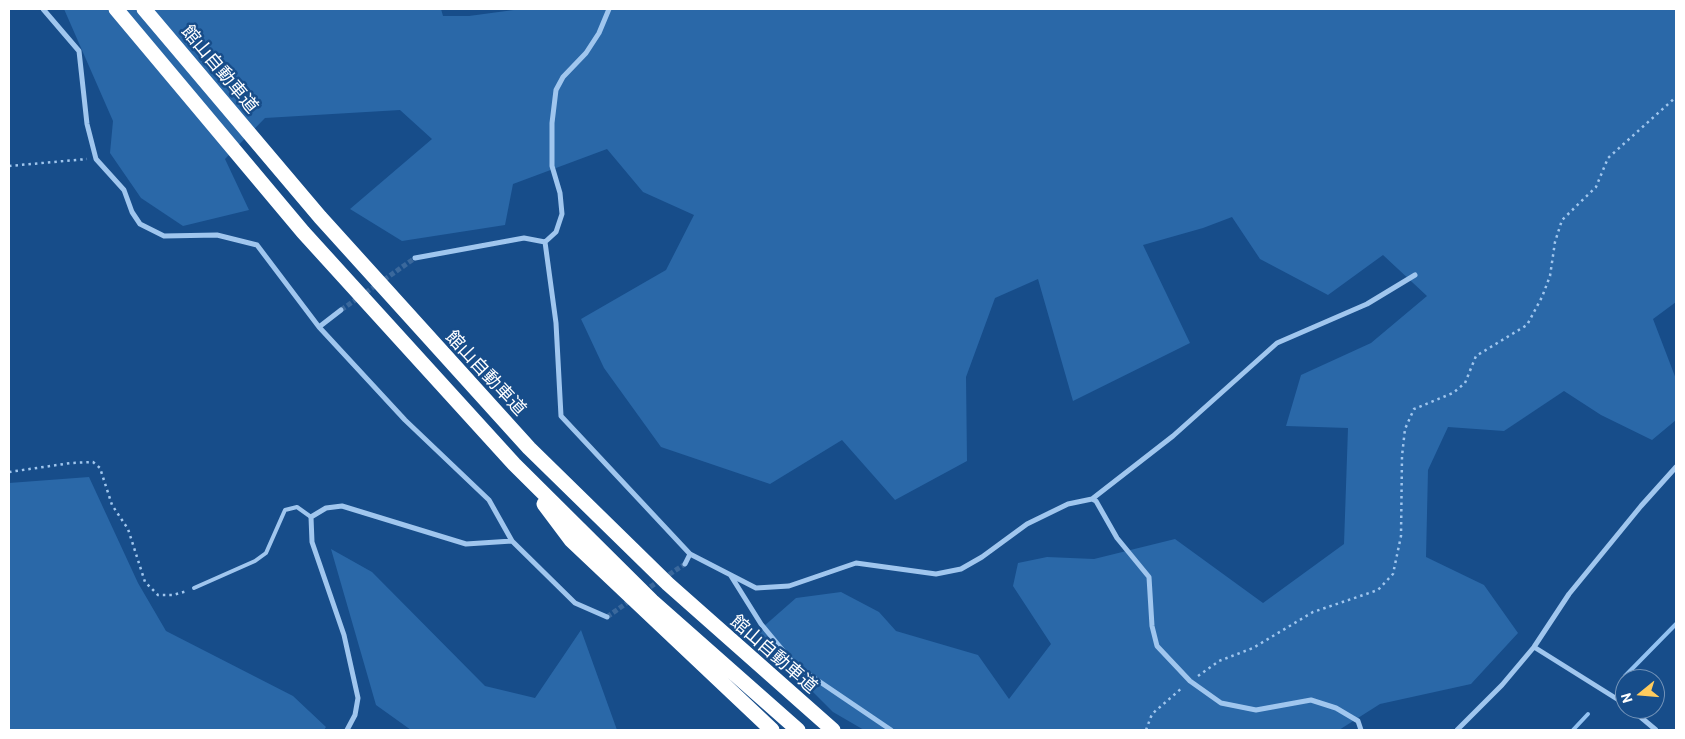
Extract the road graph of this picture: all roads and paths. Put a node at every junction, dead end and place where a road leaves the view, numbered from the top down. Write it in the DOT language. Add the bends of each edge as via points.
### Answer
graph roads {
  1 [pos="43,9"];
  2 [pos="116,9"];
  3 [pos="144,9"];
  4 [pos="608,9"];
  5 [pos="1676,97"];
  6 [pos="96,158"];
  7 [pos="9,166"];
  8 [pos="545,242"];
  9 [pos="415,258"];
  10 [pos="1415,275"];
  11 [pos="341,310"];
  12 [pos="319,327"];
  13 [pos="514,464"];
  14 [pos="1676,467"];
  15 [pos="9,472"];
  16 [pos="1092,499"];
  17 [pos="310,517"];
  18 [pos="512,541"];
  19 [pos="690,554"];
  20 [pos="685,564"];
  21 [pos="730,575"];
  22 [pos="194,588"];
  23 [pos="606,617"];
  24 [pos="1534,647"];
  25 [pos="1190,681"];
  26 [pos="1615,698"];
  27 [pos="1643,719"];
  28 [pos="347,730"];
  29 [pos="772,730"];
  30 [pos="798,730"];
  31 [pos="833,730"];
  32 [pos="891,730"];
  33 [pos="1146,730"];
  34 [pos="1361,730"];
  35 [pos="1457,730"];
  36 [pos="1656,730"];
  1 -- 6 [label="street" via="79,51 87,124"];
  2 -- 13 [label="highway" via="302,232"];
  3 -- 31 [label="highway, 館山自動車道" via="320,217 529,448 668,584"];
  4 -- 8 [label="street" via="599,33 556,90 552,166 562,214 556,232"];
  5 -- 25 [label="path" via="1608,158 1596,187 1562,220 1550,276 1527,325 1476,356 1465,382 1453,393 1414,409 1405,429 1401,536 1393,574 1378,590 1313,612 1253,648 1219,661"];
  6 -- 7 [label="path"];
  6 -- 12 [label="street" via="124,190 140,224 151,231 164,236 217,235 257,245"];
  8 -- 9 [label="street" via="524,238"];
  8 -- 19 [label="street" via="556,323 561,416"];
  10 -- 16 [label="street" via="1367,304 1277,343 1173,436"];
  11 -- 12 [label="street"];
  12 -- 18 [label="street" via="405,420 489,500"];
  13 -- 29 [label="highway" via="571,540"];
  13 -- 30 [label="highway" via="652,601"];
  14 -- 24 [label="street" via="1569,594"];
  15 -- 22 [label="path" via="93,462 100,468 112,505 128,529 145,582 158,595 173,595"];
  16 -- 21 [label="street" via="1068,504 1027,524 961,569 936,574 856,563 789,586 756,588"];
  16 -- 25 [label="street" via="1117,538 1149,577 1152,626 1157,646"];
  17 -- 18 [label="street" via="326,508 342,506 466,544"];
  17 -- 22 [label="lane" via="297,507 285,510 266,553"];
  17 -- 28 [label="street" via="312,542 354,672 358,698 355,715"];
  18 -- 23 [label="street" via="575,603"];
  19 -- 20 [label="street"];
  19 -- 21 [label="street"];
  21 -- 32 [label="street" via="761,624 795,665"];
  24 -- 26 [label="street"];
  24 -- 35 [label="street" via="1502,686"];
  25 -- 33 [label="path" via="1152,714"];
  25 -- 34 [label="street" via="1221,703 1256,710 1311,700 1336,708 1358,722"];
  27 -- 36 [label="street"];
}
